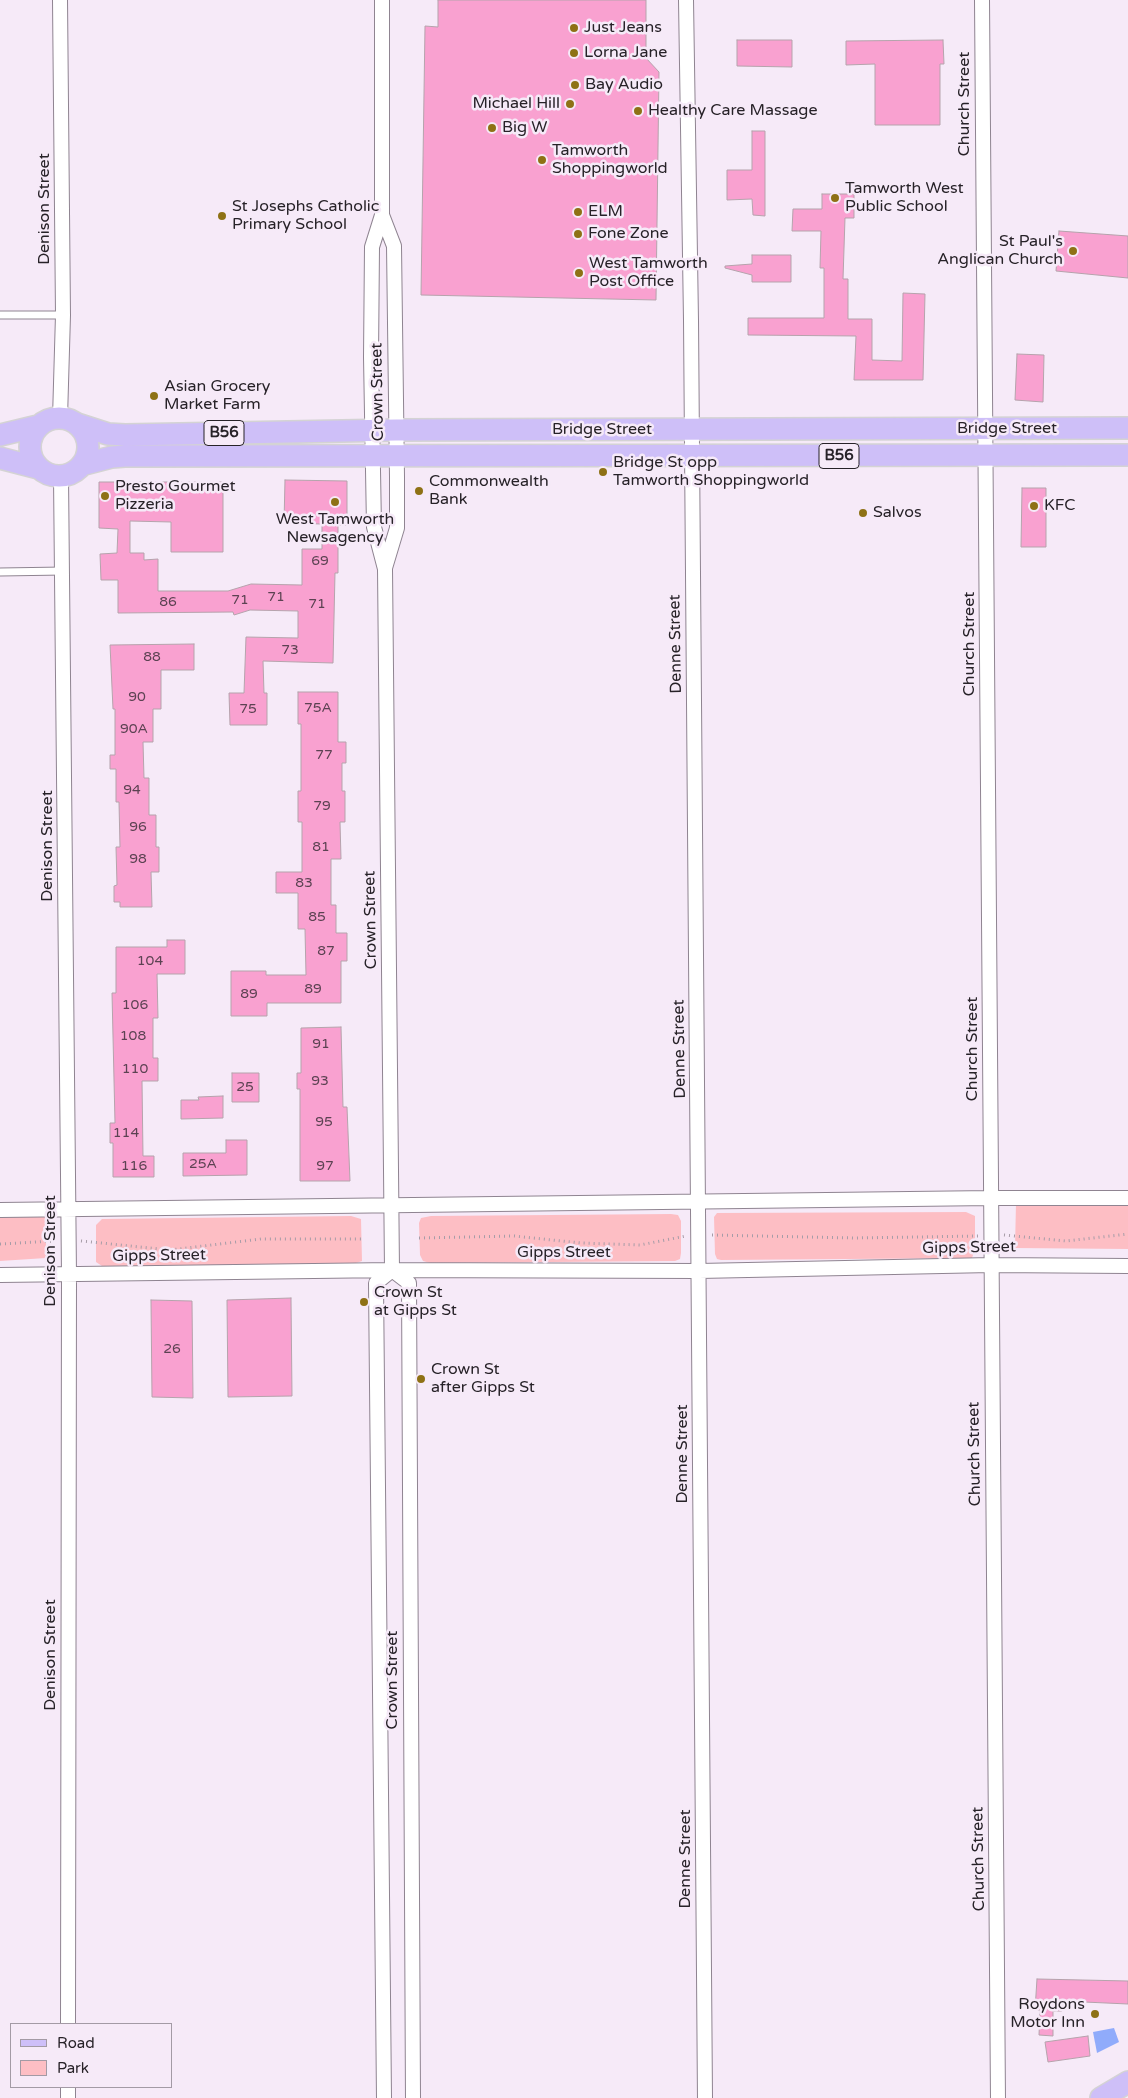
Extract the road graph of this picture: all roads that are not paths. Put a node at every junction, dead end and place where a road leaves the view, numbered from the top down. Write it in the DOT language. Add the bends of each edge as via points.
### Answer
graph roads {
  1 [pos="60,0"];
  2 [pos="382,0"];
  3 [pos="686,0"];
  4 [pos="982,0"];
  5 [pos="382,214"];
  6 [pos="0,315"];
  7 [pos="63,315"];
  8 [pos="68,421"];
  9 [pos="38,426"];
  10 [pos="1128,428"];
  11 [pos="985,429"];
  12 [pos="396,430"];
  13 [pos="691,430"];
  14 [pos="372,431"];
  15 [pos="0,435"];
  16 [pos="986,455"];
  17 [pos="1128,455"];
  18 [pos="373,456"];
  19 [pos="396,456"];
  20 [pos="692,456"];
  21 [pos="0,458"];
  22 [pos="85,464"];
  23 [pos="38,468"];
  24 [pos="62,477"];
  25 [pos="385,569"];
  26 [pos="64,571"];
  27 [pos="0,572"];
  28 [pos="992,1198"];
  29 [pos="1128,1198"];
  30 [pos="699,1203"];
  31 [pos="392,1206"];
  32 [pos="0,1210"];
  33 [pos="68,1210"];
  34 [pos="991,1265"];
  35 [pos="1128,1266"];
  36 [pos="392,1270"];
  37 [pos="699,1271"];
  38 [pos="69,1274"];
  39 [pos="0,1275"];
  40 [pos="68,2023"];
  41 [pos="1128,2082"];
  42 [pos="384,2098"];
  43 [pos="412,2098"];
  44 [pos="706,2098"];
  45 [pos="998,2098"];
  46 [pos="1101,2098"];
  1 -- 7 [label="street, Denison Street"];
  2 -- 5 [label="street, Crown Street"];
  3 -- 13 [label="street, Denne Street"];
  4 -- 11 [label="street, Church Street"];
  5 -- 12 [label="street, Crown Street" via="394,246"];
  5 -- 14 [label="street, Crown Street" via="372,247"];
  6 -- 7 [label="lane"];
  7 -- 8 [label="street, Denison Street"];
  8 -- 9 [label="main road" via="50,420"];
  8 -- 14 [label="main road, Bridge Street / B56" via="108,434 125,435"];
  8 -- 22 [label="main road" via="83,430 90,444"];
  9 -- 15 [label="main road"];
  9 -- 23 [label="main road" via="30,446"];
  10 -- 11 [label="main road, Bridge Street / B56"];
  11 -- 13 [label="main road, Bridge Street / B56"];
  11 -- 16 [label="street, Church Street"];
  12 -- 13 [label="main road, Bridge Street / B56"];
  12 -- 14 [label="main road, Bridge Street / B56"];
  12 -- 19 [label="street, Crown Street"];
  13 -- 20 [label="street, Denne Street"];
  14 -- 18 [label="street, Crown Street"];
  16 -- 17 [label="main road, Bridge Street / B56"];
  16 -- 20 [label="main road, Bridge Street / B56"];
  16 -- 28 [label="street, Church Street"];
  18 -- 19 [label="main road, Bridge Street / B56"];
  18 -- 22 [label="main road, Bridge Street / B56" via="126,456"];
  18 -- 25 [label="street, Crown Street" via="374,527"];
  19 -- 20 [label="main road, Bridge Street / B56"];
  19 -- 25 [label="street, Crown Street" via="397,528"];
  20 -- 30 [label="street, Denne Street"];
  21 -- 23 [label="main road"];
  22 -- 24 [label="main road, B56"];
  23 -- 24 [label="main road"];
  24 -- 26 [label="street, Denison Street"];
  25 -- 31 [label="street, Crown Street"];
  26 -- 27 [label="lane"];
  26 -- 33 [label="street, Denison Street"];
  28 -- 29 [label="street"];
  28 -- 30 [label="street"];
  28 -- 34 [label="street, Church Street"];
  30 -- 31 [label="street"];
  30 -- 37 [label="street, Denne Street"];
  31 -- 33 [label="street"];
  31 -- 36 [label="street, Crown Street"];
  32 -- 33 [label="street"];
  33 -- 38 [label="street, Denison Street"];
  34 -- 35 [label="street, Gipps Street"];
  34 -- 37 [label="street, Gipps Street"];
  34 -- 45 [label="street, Church Street"];
  36 -- 37 [label="street, Gipps Street"];
  36 -- 38 [label="street, Gipps Street"];
  36 -- 42 [label="street, Crown Street" via="376,1283"];
  36 -- 43 [label="street, Crown Street" via="409,1283"];
  37 -- 44 [label="street, Denne Street"];
  38 -- 39 [label="street, Gipps Street"];
  38 -- 40 [label="street, Denison Street"];
  41 -- 46 [label="main road"];
}
